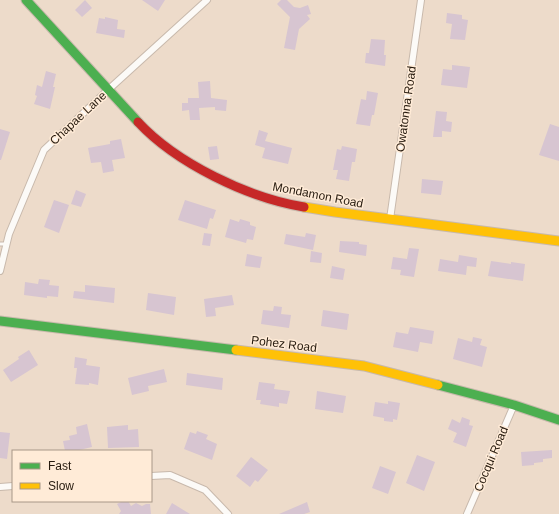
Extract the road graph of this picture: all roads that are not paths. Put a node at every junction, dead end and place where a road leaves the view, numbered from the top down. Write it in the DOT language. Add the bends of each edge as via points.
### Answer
graph roads {
  1 [pos="26,0"];
  2 [pos="208,0"];
  3 [pos="421,0"];
  4 [pos="108,90"];
  5 [pos="390,219"];
  6 [pos="559,241"];
  7 [pos="3,244"];
  8 [pos="0,271"];
  9 [pos="0,321"];
  10 [pos="514,405"];
  11 [pos="559,420"];
  12 [pos="152,476"];
  13 [pos="12,486"];
  14 [pos="0,487"];
  15 [pos="228,514"];
  16 [pos="467,514"];
  1 -- 4 [label="street, Mondamon Road"];
  2 -- 4 [label="street, Chapae Lane"];
  3 -- 5 [label="street, Owatonna Road"];
  4 -- 5 [label="street, Mondamon Road" via="164,145 222,180 257,195 294,205"];
  4 -- 7 [label="street, Chapae Lane" via="44,150"];
  5 -- 6 [label="street, Mondamon Road"];
  7 -- 8 [label="street, Chapae Lane"];
  9 -- 10 [label="street, Pohez Road" via="364,366"];
  10 -- 11 [label="street, Pohez Road"];
  10 -- 16 [label="street, Cocqui Road"];
  12 -- 15 [label="street" via="170,475 205,490"];
  13 -- 14 [label="street"];
}
